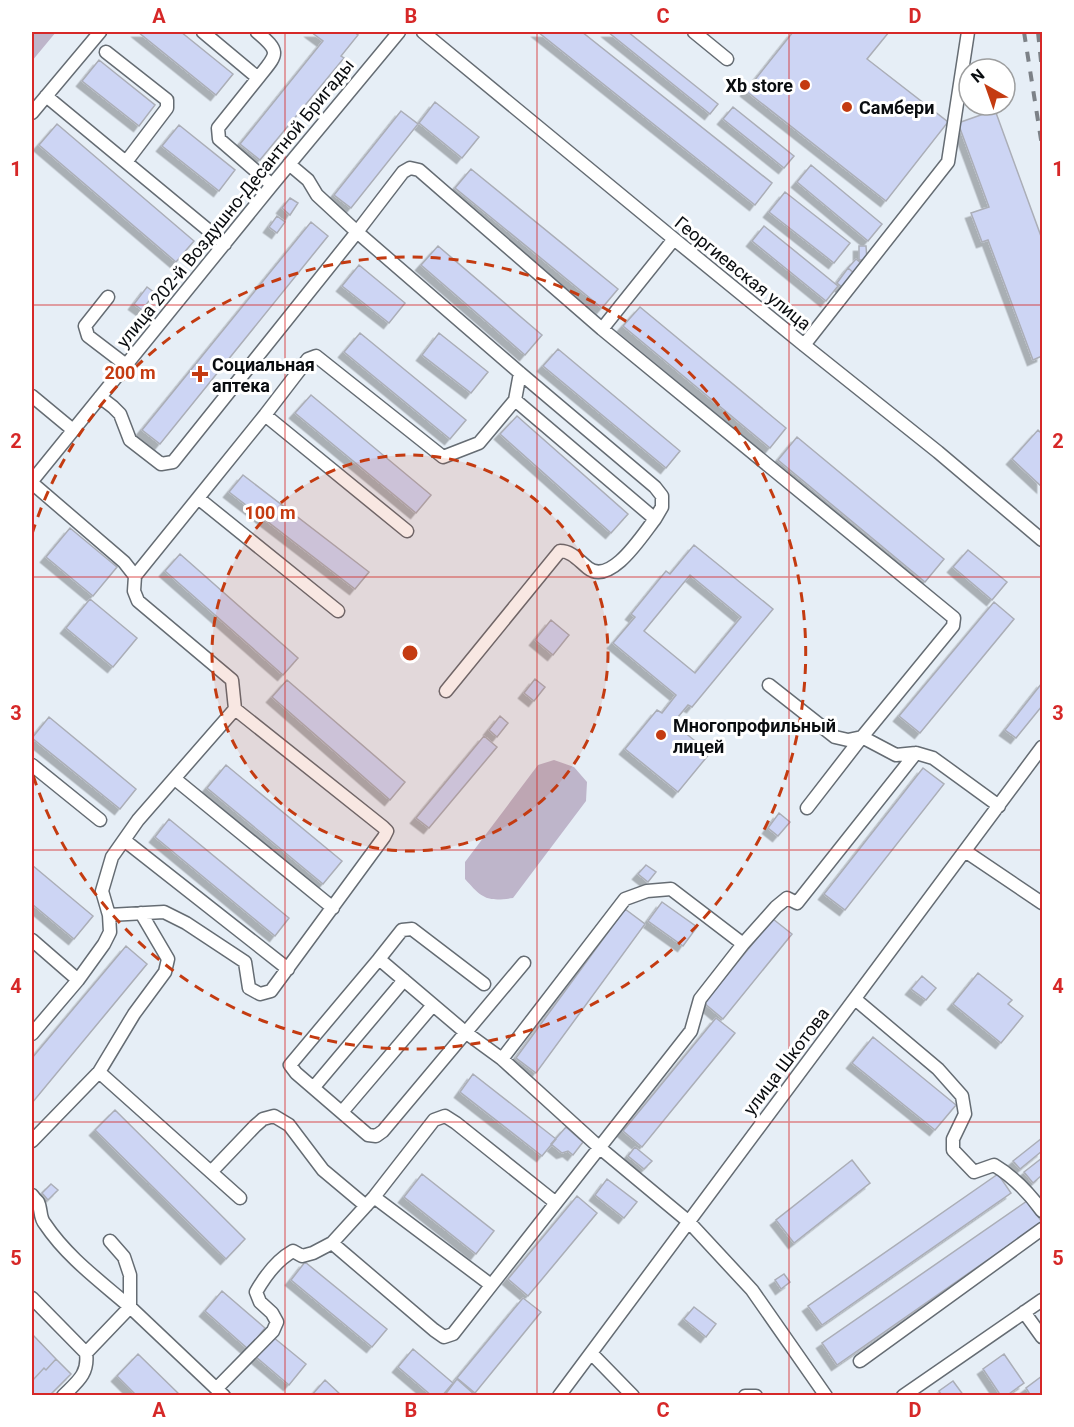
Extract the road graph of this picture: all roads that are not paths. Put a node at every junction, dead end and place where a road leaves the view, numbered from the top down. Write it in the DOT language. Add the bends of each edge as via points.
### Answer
graph roads {
  1 [pos="100,32"];
  2 [pos="203,32"];
  3 [pos="257,32"];
  4 [pos="399,32"];
  5 [pos="423,32"];
  6 [pos="694,32"];
  7 [pos="968,32"];
  8 [pos="106,52"];
  9 [pos="728,59"];
  10 [pos="258,78"];
  11 [pos="46,96"];
  12 [pos="32,113"];
  13 [pos="126,162"];
  14 [pos="289,164"];
  15 [pos="272,184"];
  16 [pos="357,232"];
  17 [pos="674,239"];
  18 [pos="225,244"];
  19 [pos="108,297"];
  20 [pos="602,328"];
  21 [pos="804,345"];
  22 [pos="126,365"];
  23 [pos="520,373"];
  24 [pos="32,396"];
  25 [pos="100,397"];
  26 [pos="515,400"];
  27 [pos="265,415"];
  28 [pos="73,430"];
  29 [pos="32,482"];
  30 [pos="198,498"];
  31 [pos="655,519"];
  32 [pos="407,531"];
  33 [pos="1042,540"];
  34 [pos="135,576"];
  35 [pos="338,611"];
  36 [pos="769,685"];
  37 [pos="446,691"];
  38 [pos="235,709"];
  39 [pos="862,737"];
  40 [pos="1042,747"];
  41 [pos="916,753"];
  42 [pos="32,765"];
  43 [pos="175,779"];
  44 [pos="999,806"];
  45 [pos="807,808"];
  46 [pos="99,820"];
  47 [pos="124,840"];
  48 [pos="965,851"];
  49 [pos="1042,903"];
  50 [pos="333,908"];
  51 [pos="141,913"];
  52 [pos="109,915"];
  53 [pos="32,940"];
  54 [pos="743,944"];
  55 [pos="379,958"];
  56 [pos="524,963"];
  57 [pos="288,969"];
  58 [pos="78,980"];
  59 [pos="404,980"];
  60 [pos="484,984"];
  61 [pos="855,999"];
  62 [pos="434,1005"];
  63 [pos="465,1032"];
  64 [pos="32,1034"];
  65 [pos="502,1059"];
  66 [pos="99,1072"];
  67 [pos="314,1087"];
  68 [pos="342,1112"];
  69 [pos="32,1142"];
  70 [pos="600,1148"];
  71 [pos="211,1172"];
  72 [pos="32,1195"];
  73 [pos="240,1198"];
  74 [pos="370,1201"];
  75 [pos="556,1203"];
  76 [pos="1042,1211"];
  77 [pos="689,1222"];
  78 [pos="1042,1229"];
  79 [pos="110,1241"];
  80 [pos="332,1243"];
  81 [pos="491,1285"];
  82 [pos="32,1298"];
  83 [pos="1042,1300"];
  84 [pos="130,1307"];
  85 [pos="1024,1312"];
  86 [pos="1042,1337"];
  87 [pos="87,1353"];
  88 [pos="591,1353"];
  89 [pos="860,1360"];
  90 [pos="221,1392"];
  91 [pos="63,1395"];
  92 [pos="559,1395"];
  93 [pos="633,1395"];
  94 [pos="745,1395"];
  95 [pos="756,1395"];
  96 [pos="826,1395"];
  97 [pos="903,1395"];
  1 -- 11 [label="street"];
  2 -- 10 [label="street"];
  3 -- 10 [label="street" via="275,52"];
  4 -- 14 [label="street, улица 202-й Воздушно-Десантной Бригады"];
  5 -- 17 [label="street, Георгиевская улица"];
  6 -- 9 [label="street"];
  7 -- 21 [label="street" via="948,162"];
  8 -- 13 [label="street" via="167,100 167,108"];
  10 -- 15 [label="street" via="218,128 219,140"];
  11 -- 12 [label="street"];
  11 -- 13 [label="street"];
  13 -- 18 [label="street"];
  14 -- 15 [label="street, улица 202-й Воздушно-Десантной Бригады"];
  14 -- 16 [label="street"];
  15 -- 18 [label="street, улица 202-й Воздушно-Десантной Бригады"];
  16 -- 20 [label="street" via="404,172 410,168 419,170"];
  16 -- 23 [label="street"];
  16 -- 25 [label="street" via="173,462 161,464 130,440 120,414"];
  17 -- 20 [label="street"];
  17 -- 21 [label="street, Георгиевская улица"];
  18 -- 22 [label="street, улица 202-й Воздушно-Десантной Бригады"];
  19 -- 22 [label="street" via="85,326 86,331"];
  20 -- 39 [label="street" via="954,618 953,626"];
  21 -- 33 [label="street, Георгиевская улица"];
  22 -- 25 [label="street, улица 202-й Воздушно-Десантной Бригады"];
  23 -- 26 [label="street"];
  23 -- 31 [label="street" via="655,487 662,496 662,507"];
  24 -- 28 [label="street"];
  25 -- 28 [label="street, улица 202-й Воздушно-Десантной Бригады"];
  26 -- 27 [label="street" via="479,442 443,457 316,356 308,358"];
  26 -- 31 [label="street"];
  27 -- 30 [label="street"];
  27 -- 32 [label="street"];
  28 -- 29 [label="street, улица 202-й Воздушно-Десантной Бригады"];
  29 -- 34 [label="street"];
  30 -- 34 [label="street"];
  30 -- 35 [label="street"];
  31 -- 37 [label="street" via="609,570 592,570 568,551 560,551"];
  34 -- 38 [label="street" via="138,601 232,680"];
  36 -- 39 [label="street" via="835,737"];
  38 -- 43 [label="street"];
  38 -- 50 [label="street" via="387,831"];
  39 -- 41 [label="street" via="896,755"];
  39 -- 45 [label="street"];
  40 -- 44 [label="street, улица Шкотова"];
  41 -- 44 [label="street" via="933,758"];
  41 -- 54 [label="street" via="796,903 787,898 781,902"];
  42 -- 46 [label="street"];
  43 -- 47 [label="street"];
  43 -- 50 [label="street"];
  44 -- 48 [label="street, улица Шкотова"];
  47 -- 52 [label="street" via="112,857 102,891"];
  47 -- 57 [label="street"];
  48 -- 49 [label="street"];
  48 -- 61 [label="street, улица Шкотова"];
  50 -- 57 [label="street"];
  51 -- 52 [label="street"];
  51 -- 57 [label="street" via="164,912 245,962 249,988 260,994 272,991"];
  51 -- 66 [label="street" via="168,959 165,972"];
  52 -- 58 [label="street" via="110,932"];
  53 -- 58 [label="street"];
  54 -- 65 [label="street" via="671,890 647,891 625,899"];
  54 -- 70 [label="street" via="700,999 691,1031"];
  55 -- 59 [label="street"];
  55 -- 60 [label="street" via="402,930 412,929"];
  55 -- 67 [label="street" via="290,1065"];
  56 -- 63 [label="street"];
  58 -- 64 [label="street"];
  59 -- 62 [label="street"];
  59 -- 67 [label="street"];
  61 -- 76 [label="street" via="938,1069 962,1096 965,1114 953,1139 953,1150 974,1172 994,1165 1002,1170 1028,1192"];
  61 -- 77 [label="street, улица Шкотова"];
  62 -- 63 [label="street"];
  62 -- 68 [label="street"];
  63 -- 65 [label="street"];
  63 -- 68 [label="street" via="376,1136 368,1135"];
  65 -- 70 [label="street"];
  66 -- 69 [label="street"];
  66 -- 71 [label="street"];
  67 -- 68 [label="street"];
  70 -- 75 [label="street"];
  70 -- 77 [label="street"];
  71 -- 73 [label="street"];
  71 -- 74 [label="street" via="255,1126 274,1116 289,1125 323,1170"];
  72 -- 84 [label="street" via="44,1224 63,1246"];
  74 -- 75 [label="street" via="434,1120 445,1116"];
  74 -- 80 [label="street"];
  74 -- 81 [label="street"];
  75 -- 81 [label="street"];
  77 -- 88 [label="street, улица Шкотова"];
  77 -- 96 [label="street" via="753,1290"];
  78 -- 89 [label="street"];
  79 -- 84 [label="street" via="124,1257 130,1275"];
  80 -- 81 [label="street" via="444,1337 453,1334"];
  80 -- 90 [label="street" via="302,1256 293,1251 261,1282 255,1292 277,1322"];
  82 -- 87 [label="street"];
  83 -- 85 [label="street"];
  84 -- 87 [label="street"];
  84 -- 90 [label="street"];
  85 -- 86 [label="street"];
  85 -- 97 [label="street"];
  87 -- 91 [label="street" via="83,1376"];
  88 -- 92 [label="street, улица Шкотова"];
  88 -- 93 [label="street"];
  94 -- 95 [label="street"];
}
